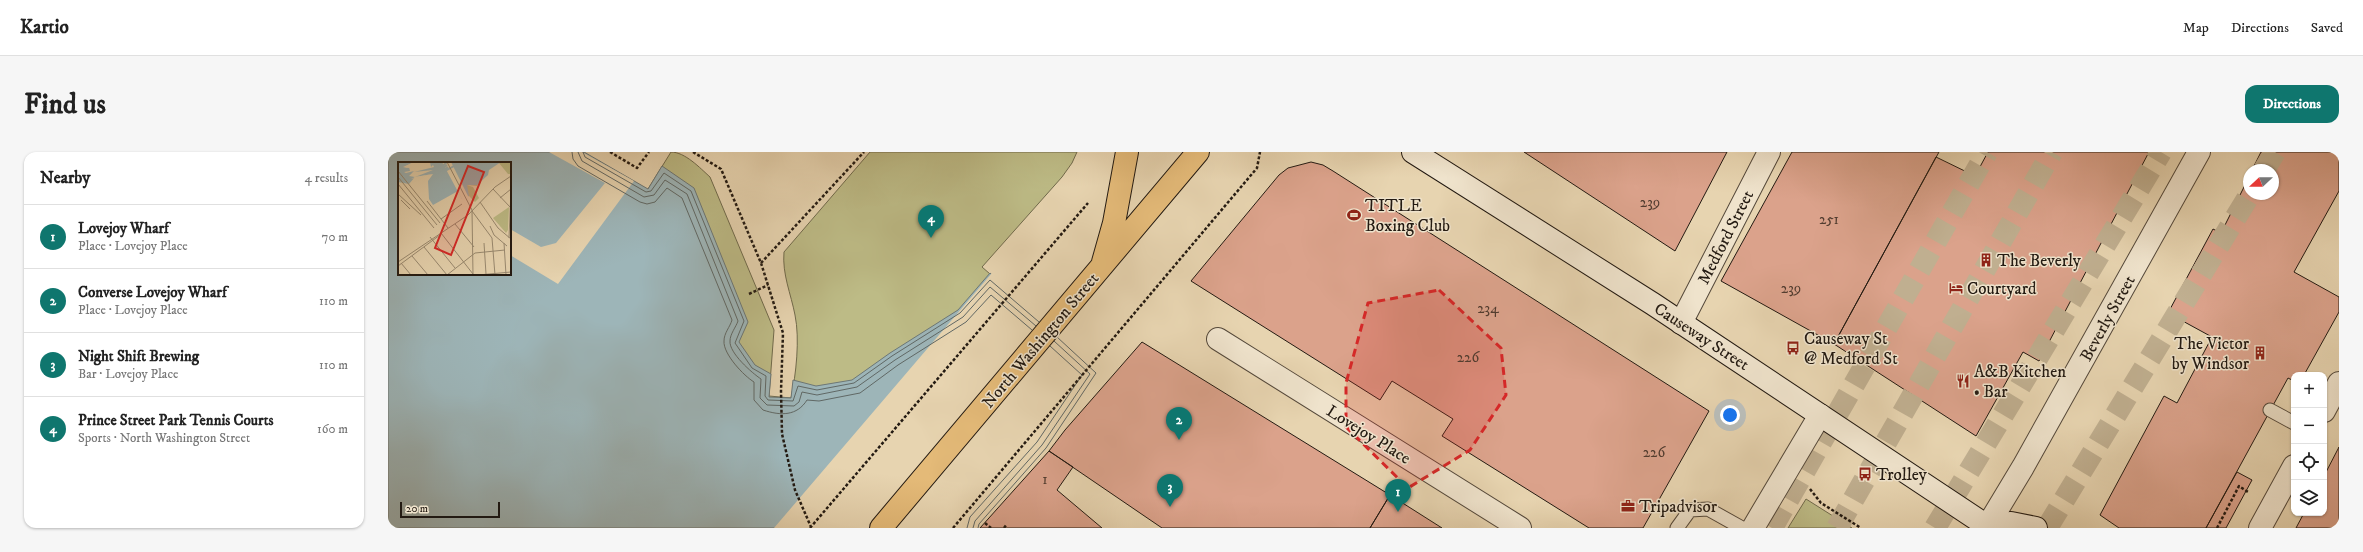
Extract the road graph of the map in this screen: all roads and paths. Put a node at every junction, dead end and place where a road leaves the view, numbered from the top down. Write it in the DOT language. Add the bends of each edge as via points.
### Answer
graph roads {
  1 [pos="610,152"];
  2 [pos="649,152"];
  3 [pos="693,152"];
  4 [pos="864,152"];
  5 [pos="1127,152"];
  6 [pos="1198,152"];
  7 [pos="1260,152"];
  8 [pos="1413,152"];
  9 [pos="1769,152"];
  10 [pos="2199,152"];
  11 [pos="1090,200"];
  12 [pos="761,263"];
  13 [pos="1101,268"];
  14 [pos="768,285"];
  15 [pos="749,294"];
  16 [pos="1681,323"];
  17 [pos="1218,339"];
  18 [pos="2339,383"];
  19 [pos="2326,408"];
  20 [pos="2270,410"];
  21 [pos="1820,414"];
  22 [pos="2291,421"];
  23 [pos="2291,471"];
  24 [pos="1809,487"];
  25 [pos="2246,491"];
  26 [pos="985,523"];
  27 [pos="1007,524"];
  28 [pos="1989,526"];
  29 [pos="811,528"];
  30 [pos="881,528"];
  31 [pos="953,528"];
  32 [pos="991,528"];
  33 [pos="1004,528"];
  34 [pos="1520,528"];
  35 [pos="1677,528"];
  36 [pos="1742,528"];
  37 [pos="1753,528"];
  38 [pos="1862,528"];
  39 [pos="2036,528"];
  40 [pos="2217,528"];
  41 [pos="2260,528"];
  1 -- 2 [label="path" via="637,168"];
  3 -- 12 [label="path" via="721,170"];
  4 -- 12 [label="path"];
  5 -- 13 [label="main road" via="1114,223"];
  6 -- 13 [label="main road, North Washington Street"];
  7 -- 31 [label="path" via="1257,168"];
  8 -- 16 [label="street, Causeway Street"];
  9 -- 16 [label="street, Medford Street"];
  10 -- 28 [label="street, Beverly Street"];
  11 -- 29 [label="path"];
  12 -- 14 [label="path"];
  13 -- 30 [label="main road, North Washington Street"];
  14 -- 15 [label="path"];
  14 -- 29 [label="path" via="784,333 781,391 784,451 799,504"];
  16 -- 21 [label="street, Causeway Street"];
  17 -- 34 [label="street, Lovejoy Place"];
  18 -- 19 [label="street"];
  20 -- 22 [label="lane"];
  21 -- 28 [label="street, Causeway Street"];
  21 -- 37 [label="street"];
  23 -- 41 [label="street"];
  24 -- 38 [label="path" via="1821,503"];
  25 -- 40 [label="path" via="2239,486"];
  26 -- 32 [label="path"];
  27 -- 33 [label="path"];
  28 -- 39 [label="street" via="2011,524"];
  35 -- 36 [label="lane" via="1690,510 1702,508"];
}
